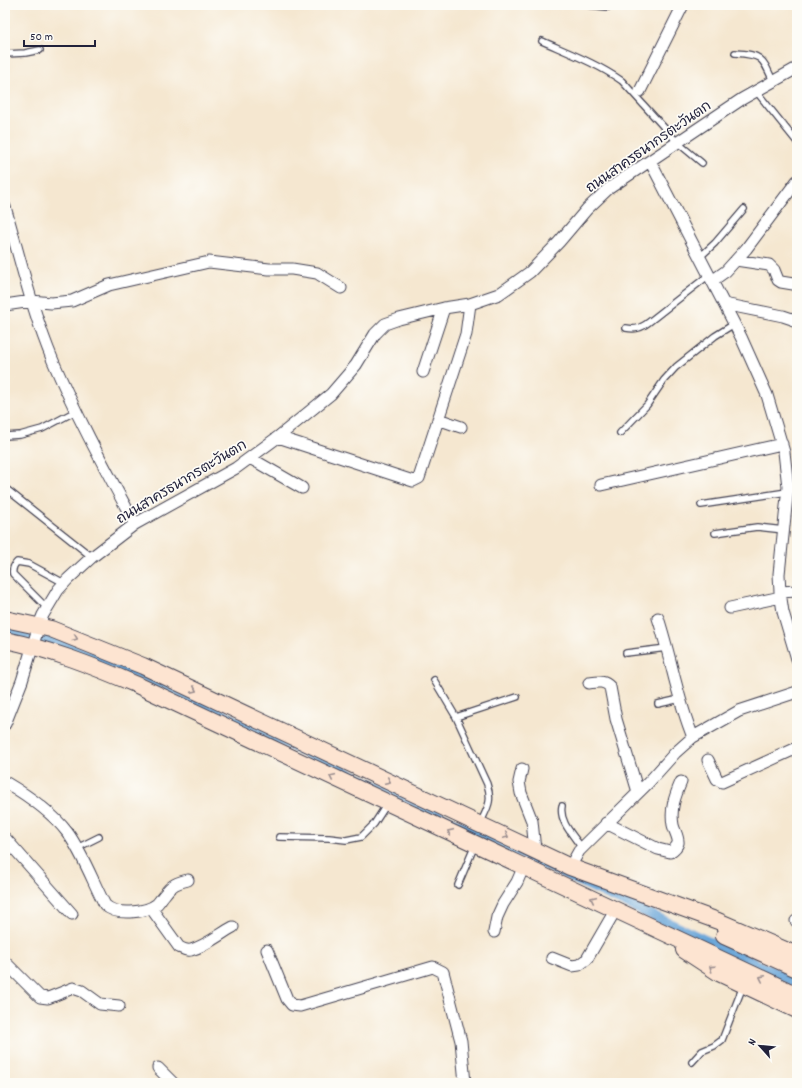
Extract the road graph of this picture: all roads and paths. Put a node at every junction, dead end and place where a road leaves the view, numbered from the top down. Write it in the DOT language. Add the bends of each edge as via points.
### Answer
graph roads {
  1 [pos="587,5"];
  2 [pos="610,5"];
  3 [pos="683,5"];
  4 [pos="542,42"];
  5 [pos="40,50"];
  6 [pos="734,53"];
  7 [pos="5,54"];
  8 [pos="797,68"];
  9 [pos="774,81"];
  10 [pos="756,90"];
  11 [pos="640,91"];
  12 [pos="797,142"];
  13 [pos="678,143"];
  14 [pos="650,161"];
  15 [pos="702,163"];
  16 [pos="797,181"];
  17 [pos="5,206"];
  18 [pos="744,209"];
  19 [pos="700,257"];
  20 [pos="736,260"];
  21 [pos="711,278"];
  22 [pos="793,284"];
  23 [pos="341,288"];
  24 [pos="32,301"];
  25 [pos="470,304"];
  26 [pos="724,304"];
  27 [pos="5,306"];
  28 [pos="444,308"];
  29 [pos="797,323"];
  30 [pos="734,324"];
  31 [pos="626,328"];
  32 [pos="423,372"];
  33 [pos="76,412"];
  34 [pos="438,419"];
  35 [pos="461,427"];
  36 [pos="620,433"];
  37 [pos="5,436"];
  38 [pos="278,437"];
  39 [pos="782,444"];
  40 [pos="250,458"];
  41 [pos="601,485"];
  42 [pos="5,488"];
  43 [pos="302,488"];
  44 [pos="791,488"];
  45 [pos="702,505"];
  46 [pos="135,524"];
  47 [pos="784,530"];
  48 [pos="715,534"];
  49 [pos="92,557"];
  50 [pos="64,583"];
  51 [pos="797,591"];
  52 [pos="780,594"];
  53 [pos="47,608"];
  54 [pos="730,608"];
  55 [pos="658,618"];
  56 [pos="5,619"];
  57 [pos="38,627"];
  58 [pos="5,640"];
  59 [pos="32,645"];
  60 [pos="667,648"];
  61 [pos="626,653"];
  62 [pos="797,659"];
  63 [pos="434,680"];
  64 [pos="589,683"];
  65 [pos="797,692"];
  66 [pos="517,698"];
  67 [pos="680,699"];
  68 [pos="658,704"];
  69 [pos="456,717"];
  70 [pos="5,724"];
  71 [pos="693,737"];
  72 [pos="797,748"];
  73 [pos="708,760"];
  74 [pos="522,769"];
  75 [pos="5,782"];
  76 [pos="681,782"];
  77 [pos="638,792"];
  78 [pos="387,803"];
  79 [pos="562,806"];
  80 [pos="606,823"];
  81 [pos="480,824"];
  82 [pos="99,837"];
  83 [pos="279,837"];
  84 [pos="5,838"];
  85 [pos="476,844"];
  86 [pos="77,848"];
  87 [pos="582,848"];
  88 [pos="535,850"];
  89 [pos="524,866"];
  90 [pos="570,867"];
  91 [pos="188,880"];
  92 [pos="458,885"];
  93 [pos="151,908"];
  94 [pos="616,909"];
  95 [pos="696,913"];
  96 [pos="72,914"];
  97 [pos="718,921"];
  98 [pos="644,922"];
  99 [pos="233,927"];
  100 [pos="494,932"];
  101 [pos="797,945"];
  102 [pos="267,950"];
  103 [pos="797,955"];
  104 [pos="552,958"];
  105 [pos="5,962"];
  106 [pos="797,969"];
  107 [pos="744,985"];
  108 [pos="797,995"];
  109 [pos="119,1006"];
  110 [pos="797,1010"];
  111 [pos="692,1062"];
  112 [pos="158,1068"];
  113 [pos="173,1083"];
  114 [pos="464,1083"];
  1 -- 2 [label="lane"];
  3 -- 11 [label="street"];
  4 -- 13 [label="lane" via="592,64 622,81"];
  5 -- 7 [label="lane" via="24,54"];
  6 -- 9 [label="lane" via="756,55 762,59"];
  8 -- 9 [label="street, ถนนสาครธนากรตะวันตก"];
  9 -- 10 [label="street, ถนนสาครธนากรตะวันตก"];
  10 -- 12 [label="lane"];
  10 -- 13 [label="street, ถนนสาครธนากรตะวันตก"];
  13 -- 14 [label="street, ถนนสาครธนากรตะวันตก"];
  13 -- 15 [label="lane"];
  14 -- 19 [label="street"];
  14 -- 25 [label="street, ถนนสาครธนากรตะวันตก" via="595,200 530,272 499,294"];
  16 -- 20 [label="street"];
  17 -- 24 [label="street"];
  18 -- 19 [label="lane"];
  19 -- 21 [label="street"];
  20 -- 21 [label="street" via="726,271"];
  20 -- 22 [label="street" via="769,265 778,280"];
  21 -- 26 [label="street"];
  21 -- 31 [label="lane" via="644,326 634,330"];
  23 -- 24 [label="street" via="317,273 209,262 109,285 72,300 51,303"];
  24 -- 27 [label="street"];
  24 -- 33 [label="street" via="52,359"];
  25 -- 28 [label="street, ถนนสาครธนากรตะวันตก"];
  25 -- 34 [label="street" via="466,334"];
  26 -- 29 [label="street" via="783,316"];
  26 -- 30 [label="street"];
  28 -- 32 [label="street"];
  28 -- 38 [label="street, ถนนสาครธนากรตะวันตก" via="385,324 375,334 356,365 331,394"];
  30 -- 36 [label="lane" via="676,367 647,405"];
  30 -- 39 [label="street" via="767,395"];
  33 -- 37 [label="lane" via="42,429"];
  33 -- 46 [label="street"];
  34 -- 35 [label="street"];
  34 -- 38 [label="street" via="419,478 413,481"];
  38 -- 40 [label="street, ถนนสาครธนากรตะวันตก"];
  39 -- 41 [label="street"];
  39 -- 44 [label="street"];
  40 -- 43 [label="street"];
  40 -- 46 [label="street, ถนนสาครธนากรตะวันตก"];
  42 -- 49 [label="lane"];
  44 -- 45 [label="lane"];
  44 -- 47 [label="street"];
  46 -- 49 [label="street, ถนนสาครธนากรตะวันตก"];
  47 -- 48 [label="lane" via="756,527"];
  47 -- 52 [label="street" via="779,574"];
  49 -- 50 [label="street, ถนนสาครธนากรตะวันตก"];
  50 -- 53 [label="street, ถนนสาครธนากรตะวันตก"];
  50 -- 53 [label="lane" via="28,564 17,562 13,566 13,574"];
  51 -- 52 [label="street"];
  52 -- 54 [label="street"];
  52 -- 62 [label="street"];
  53 -- 57 [label="street, ถนนสาครธนากรตะวันตก"];
  55 -- 60 [label="street"];
  56 -- 57 [label="street"];
  57 -- 59 [label="street, ถนนสาครธนากรตะวันตก"];
  57 -- 81 [label="street, one-way" via="89,643 143,666"];
  58 -- 59 [label="street"];
  59 -- 70 [label="street, ถนนสาครธนากรตะวันตก" via="22,681"];
  78 -- 59 [label="street, one-way" via="135,684"];
  60 -- 61 [label="lane"];
  60 -- 67 [label="street"];
  63 -- 69 [label="lane"];
  64 -- 77 [label="street" via="599,681 610,687 616,719"];
  65 -- 71 [label="street" via="740,711"];
  66 -- 69 [label="lane"];
  67 -- 68 [label="lane"];
  67 -- 71 [label="street"];
  69 -- 81 [label="lane" via="490,793 490,802"];
  71 -- 77 [label="street"];
  72 -- 73 [label="street" via="722,782 717,779"];
  74 -- 88 [label="street" via="519,782 532,821"];
  75 -- 86 [label="street" via="58,821"];
  76 -- 80 [label="street" via="672,811 678,840 674,850 670,852 658,849"];
  77 -- 80 [label="street"];
  78 -- 83 [label="lane" via="374,824 361,837 346,840"];
  85 -- 78 [label="street, one-way"];
  79 -- 87 [label="lane" via="561,814 568,830"];
  80 -- 87 [label="street"];
  81 -- 88 [label="street, one-way"];
  82 -- 86 [label="lane"];
  84 -- 96 [label="street"];
  85 -- 89 [label="street"];
  85 -- 92 [label="lane"];
  86 -- 93 [label="street" via="109,909 125,913"];
  87 -- 90 [label="street"];
  88 -- 90 [label="street"];
  94 -- 89 [label="street, one-way"];
  89 -- 100 [label="street" via="497,916"];
  90 -- 95 [label="street"];
  91 -- 93 [label="street" via="177,882"];
  93 -- 99 [label="street" via="179,947 184,950 202,946"];
  94 -- 98 [label="street"];
  94 -- 104 [label="street" via="587,959 579,965 572,966"];
  95 -- 97 [label="street"];
  95 -- 101 [label="street" via="724,916"];
  97 -- 103 [label="street"];
  97 -- 106 [label="street" via="715,929 717,932"];
  107 -- 98 [label="street, one-way" via="719,973"];
  108 -- 98 [label="street, one-way"];
  102 -- 114 [label="street" via="287,999 292,1004 300,1006 433,967 442,972 461,1041"];
  105 -- 109 [label="street" via="40,997 48,998 73,988 82,991 100,1004"];
  107 -- 110 [label="street"];
  107 -- 111 [label="lane" via="722,1040 702,1051"];
  112 -- 113 [label="street"];
}
